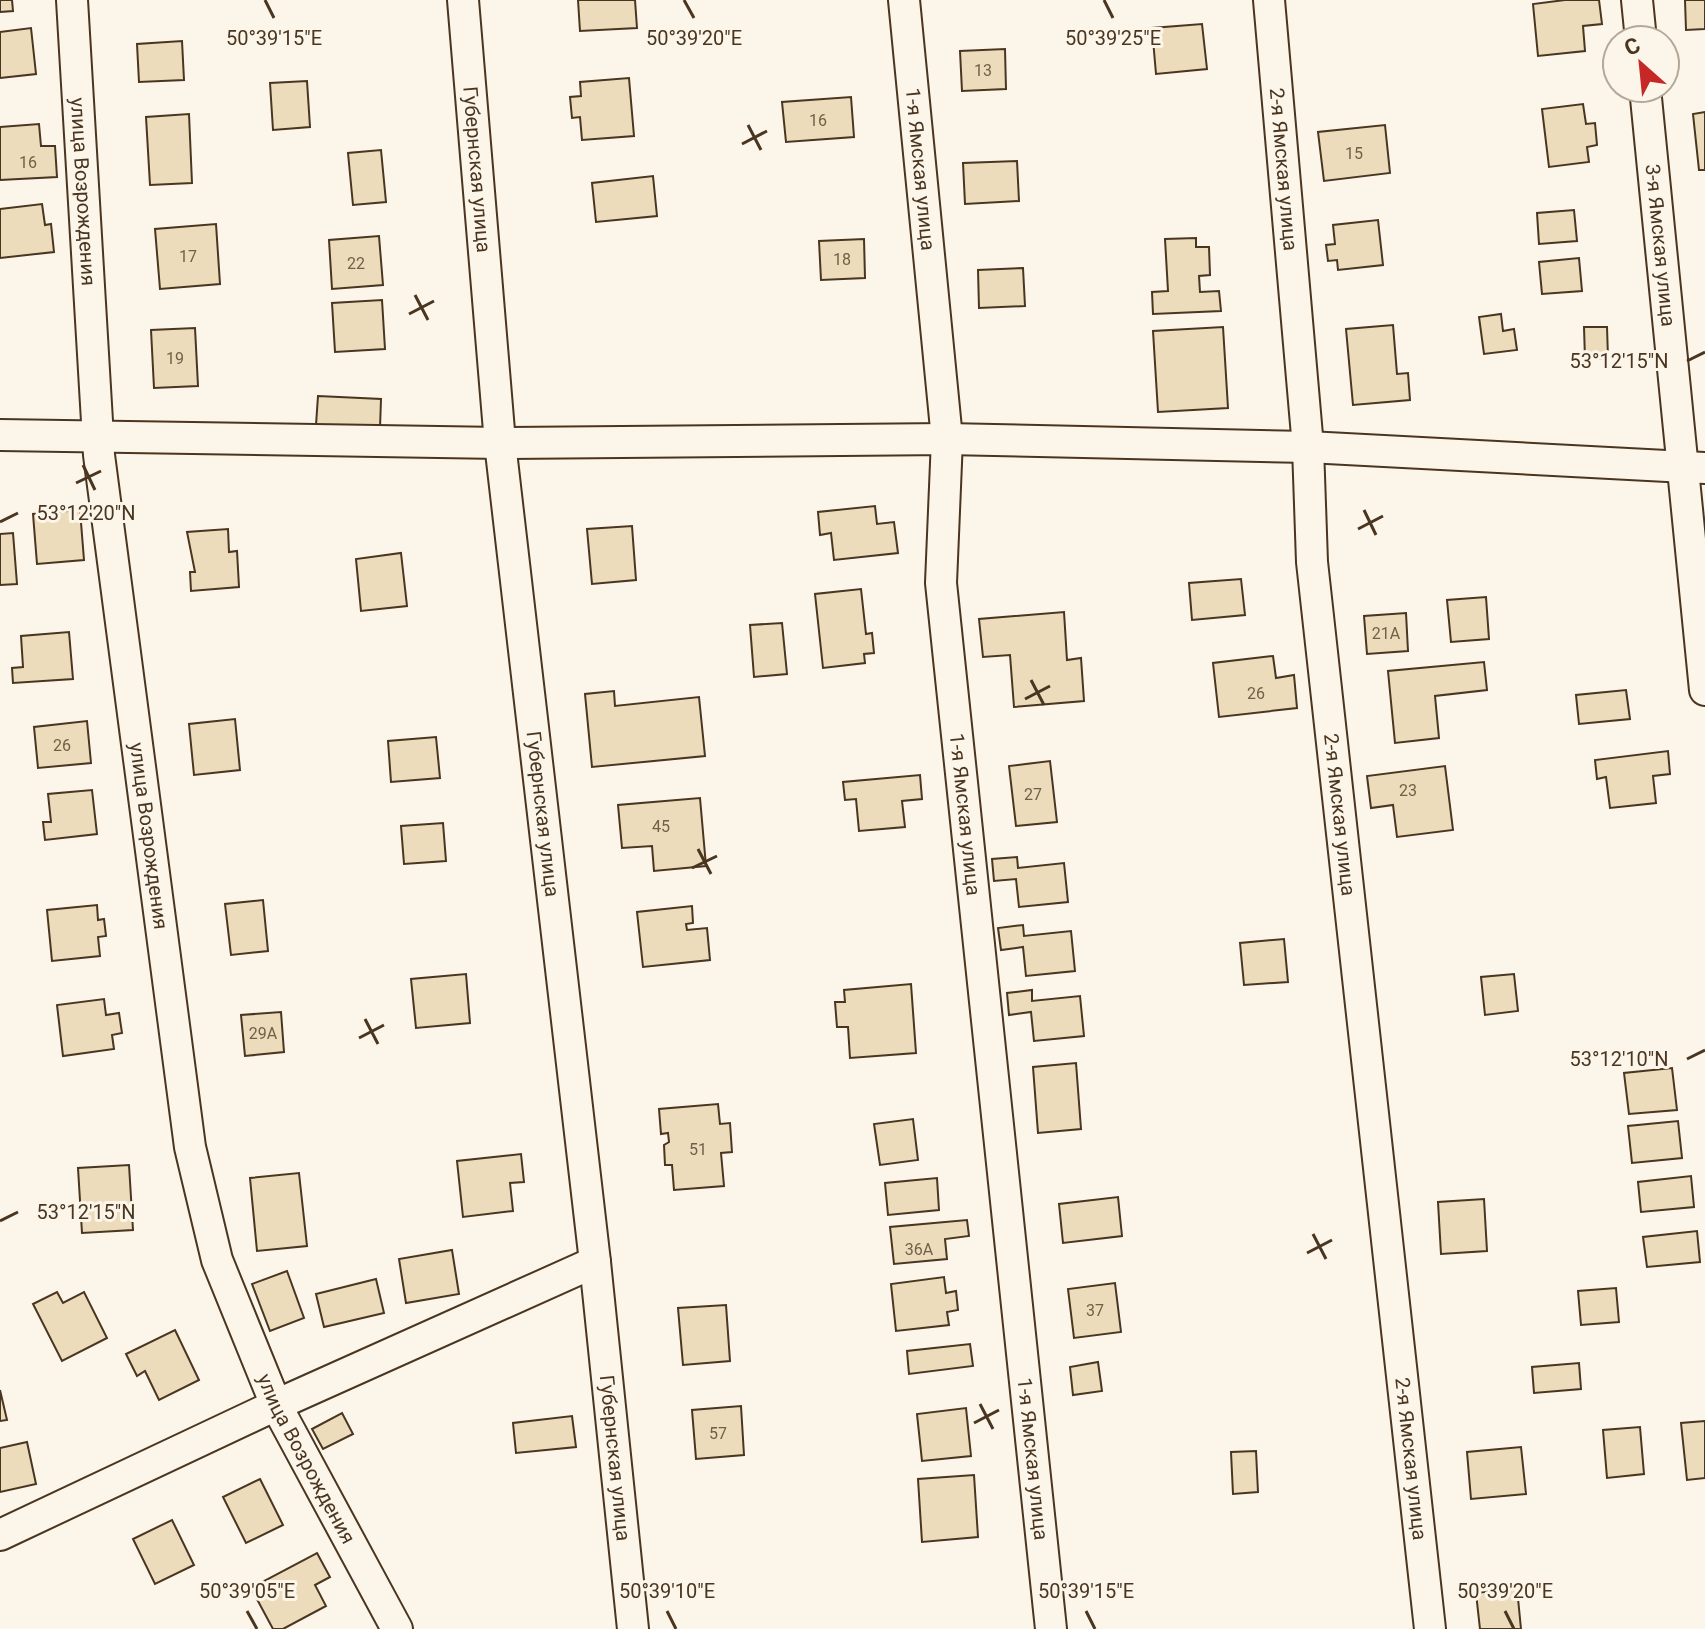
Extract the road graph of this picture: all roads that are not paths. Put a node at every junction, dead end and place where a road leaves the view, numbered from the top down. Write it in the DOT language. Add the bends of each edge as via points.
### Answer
graph roads {
  1 [pos="72,0"];
  2 [pos="463,0"];
  3 [pos="904,0"];
  4 [pos="1269,0"];
  5 [pos="1637,0"];
  6 [pos="1639,24"];
  7 [pos="1647,104"];
  8 [pos="0,435"];
  9 [pos="97,437"];
  10 [pos="947,439"];
  11 [pos="500,443"];
  12 [pos="1308,447"];
  13 [pos="1694,467"];
  14 [pos="1705,690"];
  15 [pos="595,1262"];
  16 [pos="276,1405"];
  17 [pos="0,1535"];
  18 [pos="397,1629"];
  19 [pos="633,1629"];
  20 [pos="1051,1629"];
  21 [pos="1430,1629"];
  1 -- 9 [label="street, улица Возрождения"];
  2 -- 11 [label="street, Губернская улица"];
  3 -- 10 [label="street, 1-я Ямская улица"];
  4 -- 12 [label="street, 2-я Ямская улица"];
  5 -- 6 [label="street"];
  7 -- 13 [label="street, 3-я Ямская улица"];
  8 -- 9 [label="street"];
  9 -- 11 [label="street"];
  9 -- 16 [label="street, улица Возрождения" via="190,1147 217,1260"];
  10 -- 11 [label="street"];
  10 -- 12 [label="street"];
  10 -- 20 [label="street, 1-я Ямская улица" via="941,583"];
  11 -- 15 [label="street, Губернская улица"];
  12 -- 13 [label="street"];
  12 -- 21 [label="street, 2-я Ямская улица" via="1312,562"];
  13 -- 14 [label="street, 3-я Ямская улица"];
  15 -- 16 [label="street"];
  15 -- 19 [label="street, Губернская улица"];
  16 -- 17 [label="street"];
  16 -- 18 [label="street, улица Возрождения"];
}
